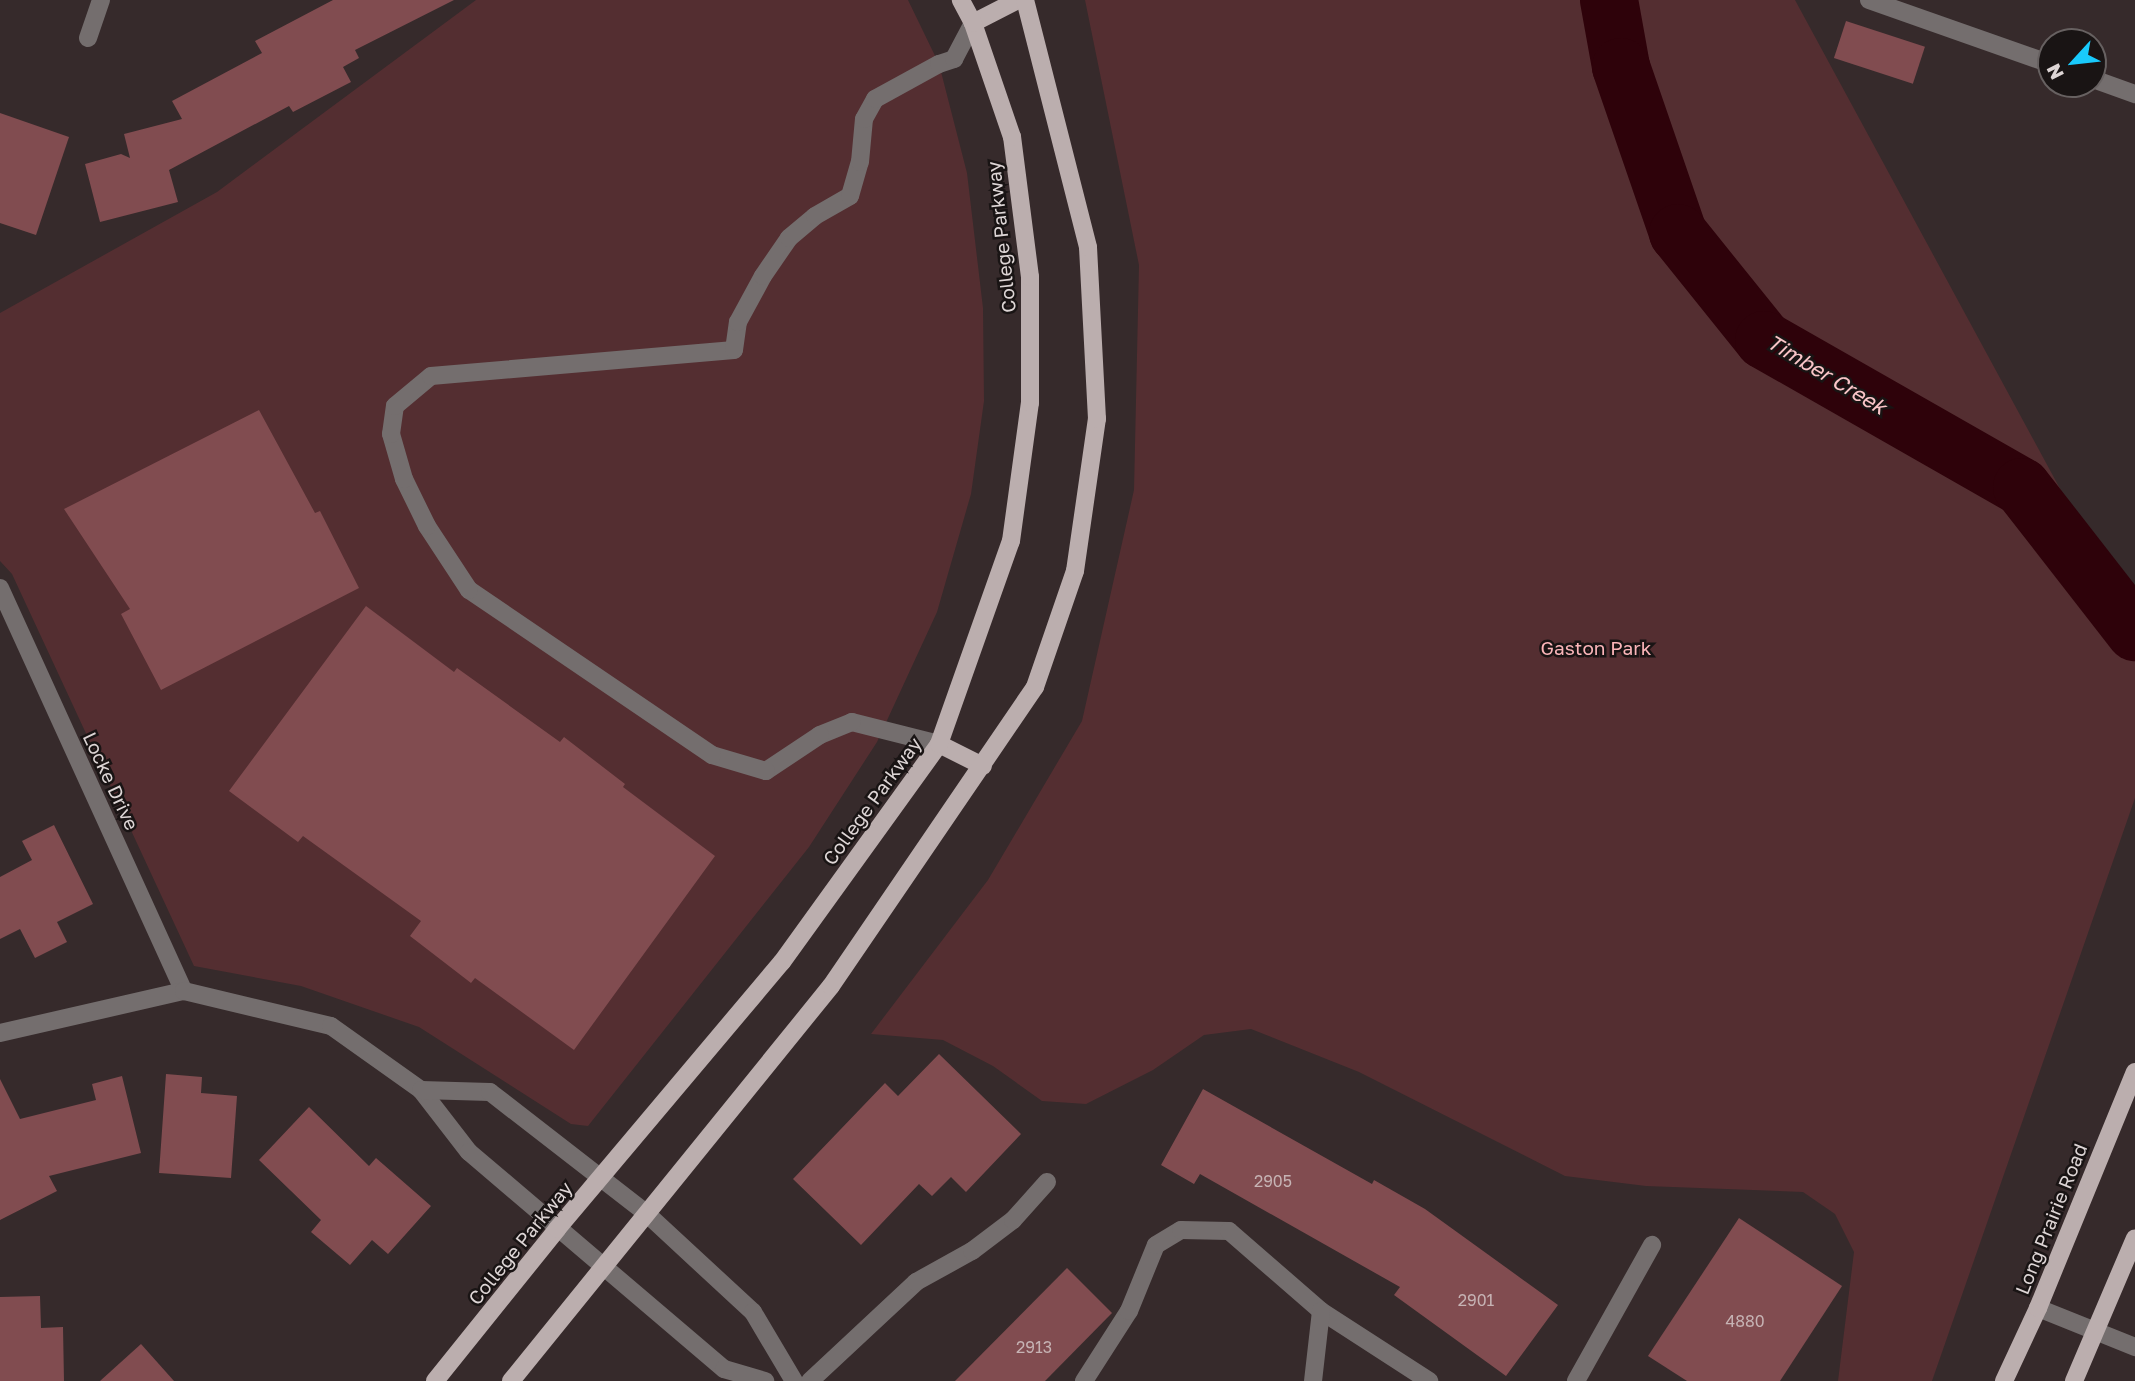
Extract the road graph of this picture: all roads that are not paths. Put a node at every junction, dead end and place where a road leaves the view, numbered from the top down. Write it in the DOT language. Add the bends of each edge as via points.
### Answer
graph roads {
  1 [pos="101,0"];
  2 [pos="961,0"];
  3 [pos="1018,0"];
  4 [pos="1025,0"];
  5 [pos="1870,0"];
  6 [pos="974,23"];
  7 [pos="88,38"];
  8 [pos="2037,59"];
  9 [pos="2107,84"];
  10 [pos="2135,94"];
  11 [pos="0,589"];
  12 [pos="939,744"];
  13 [pos="983,766"];
  14 [pos="184,991"];
  15 [pos="0,1033"];
  16 [pos="2135,1072"];
  17 [pos="421,1090"];
  18 [pos="600,1178"];
  19 [pos="1047,1182"];
  20 [pos="646,1213"];
  21 [pos="557,1229"];
  22 [pos="2135,1238"];
  23 [pos="1652,1245"];
  24 [pos="601,1268"];
  25 [pos="2038,1308"];
  26 [pos="1321,1311"];
  27 [pos="2096,1334"];
  28 [pos="2135,1347"];
  29 [pos="1579,1380"];
  30 [pos="435,1381"];
  31 [pos="512,1381"];
  32 [pos="765,1381"];
  33 [pos="794,1381"];
  34 [pos="810,1381"];
  35 [pos="1084,1381"];
  36 [pos="1312,1381"];
  37 [pos="1429,1381"];
  38 [pos="2004,1381"];
  39 [pos="2074,1381"];
  1 -- 7 [label="street"];
  2 -- 6 [label="main road, College Parkway"];
  3 -- 6 [label="main road"];
  4 -- 13 [label="main road" via="1088,247 1097,419 1075,570 1035,688"];
  5 -- 8 [label="street"];
  6 -- 12 [label="main road, College Parkway" via="1012,137 1030,277 1030,403 1011,541"];
  6 -- 12 [label="street" via="954,59 874,99 864,119 860,162 850,196 789,238 738,323 734,351 431,376 395,406 391,434 404,479 427,526 469,590 712,755 766,771 820,735 852,722"];
  9 -- 10 [label="street"];
  11 -- 14 [label="street, Locke Drive"];
  12 -- 13 [label="main road"];
  12 -- 18 [label="main road, College Parkway" via="782,962"];
  13 -- 20 [label="main road" via="831,986"];
  14 -- 15 [label="street"];
  14 -- 17 [label="street" via="331,1026"];
  16 -- 25 [label="main road, Long Prairie Road"];
  17 -- 18 [label="street" via="490,1092"];
  17 -- 21 [label="street" via="469,1152"];
  18 -- 20 [label="street"];
  18 -- 21 [label="main road, College Parkway"];
  19 -- 34 [label="street" via="1013,1220 972,1251 916,1282"];
  20 -- 24 [label="main road"];
  20 -- 33 [label="street" via="753,1312"];
  21 -- 24 [label="street"];
  21 -- 30 [label="main road, College Parkway"];
  22 -- 27 [label="main road"];
  23 -- 29 [label="street"];
  24 -- 31 [label="main road"];
  24 -- 32 [label="street" via="724,1369"];
  25 -- 27 [label="street"];
  25 -- 38 [label="main road, Long Prairie Road"];
  26 -- 35 [label="street" via="1229,1231 1181,1230 1156,1245 1129,1311"];
  26 -- 36 [label="street"];
  26 -- 37 [label="street"];
  27 -- 28 [label="street"];
  27 -- 39 [label="main road"];
}
